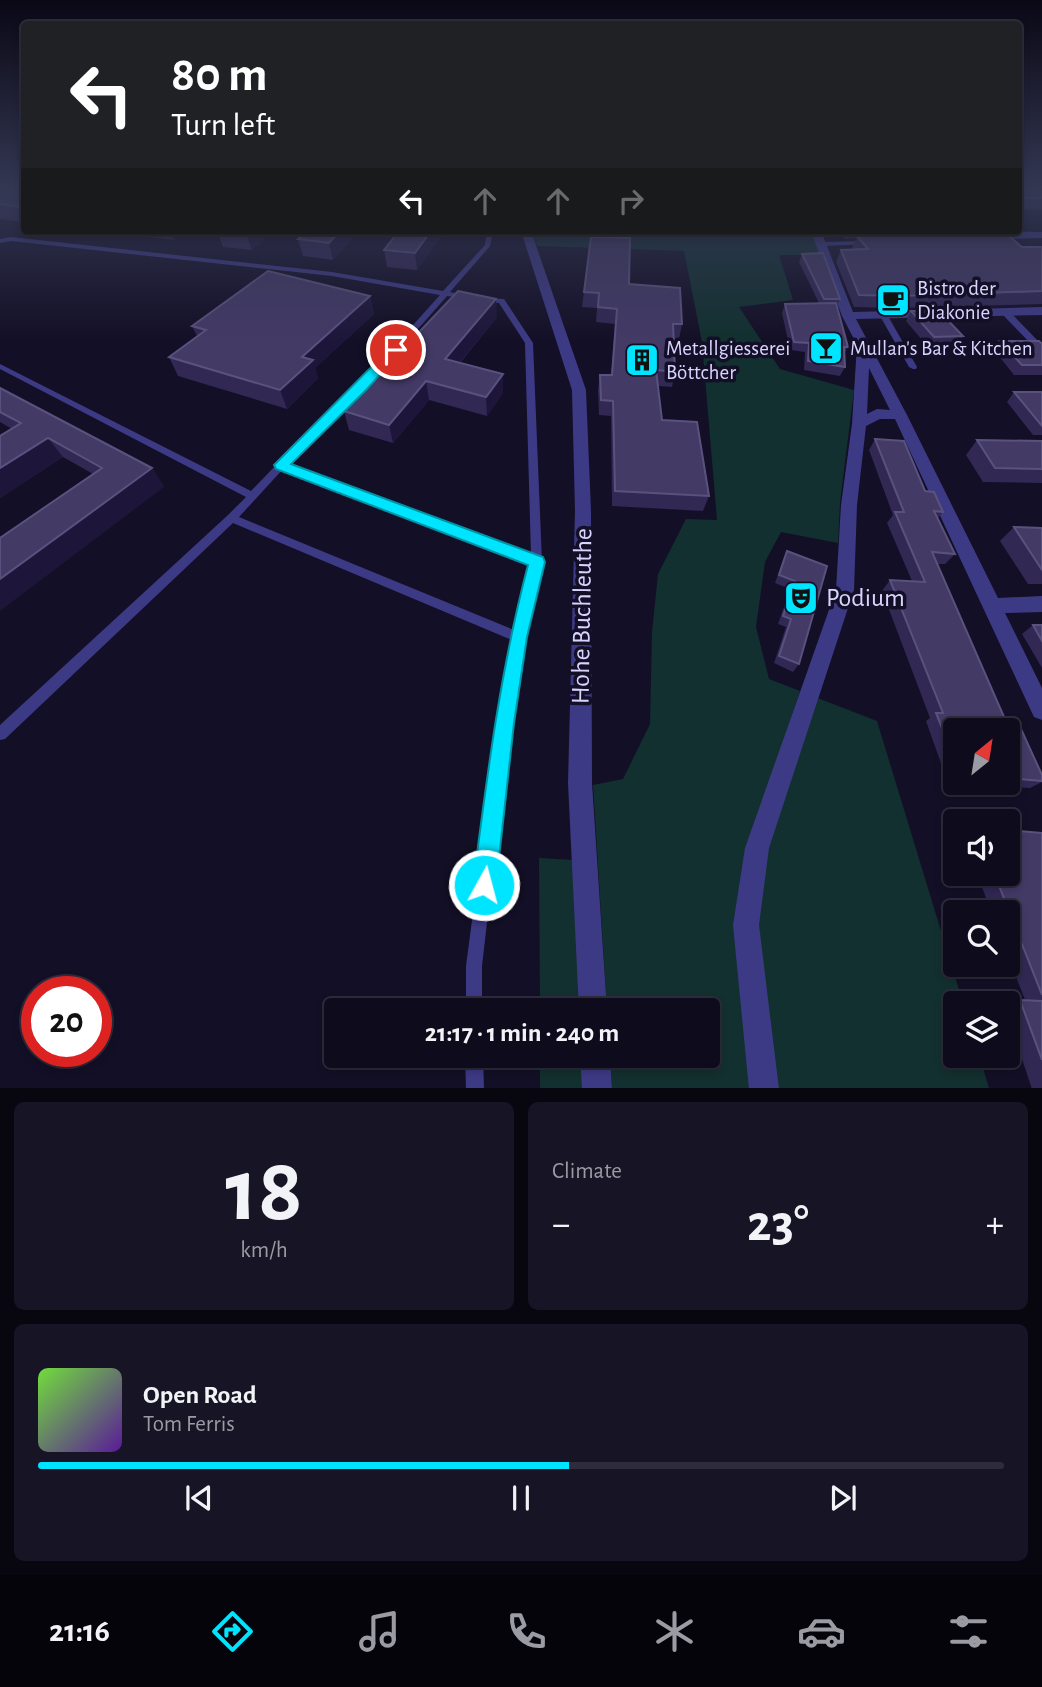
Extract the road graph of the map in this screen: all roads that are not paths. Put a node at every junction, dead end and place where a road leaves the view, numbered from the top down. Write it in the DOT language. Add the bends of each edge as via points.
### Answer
graph roads {
  1 [pos="489,239"];
  2 [pos="529,239"];
  3 [pos="820,239"];
  4 [pos="0,242"];
  5 [pos="878,242"];
  6 [pos="822,244"];
  7 [pos="445,295"];
  8 [pos="1042,311"];
  9 [pos="1005,312"];
  10 [pos="848,316"];
  11 [pos="884,316"];
  12 [pos="863,345"];
  13 [pos="1038,346"];
  14 [pos="0,366"];
  15 [pos="913,367"];
  16 [pos="900,415"];
  17 [pos="859,424"];
  18 [pos="281,465"];
  19 [pos="252,496"];
  20 [pos="232,518"];
  21 [pos="537,562"];
  22 [pos="1042,604"];
  23 [pos="992,606"];
  24 [pos="518,637"];
  25 [pos="1042,710"];
  26 [pos="6,720"];
  27 [pos="0,734"];
  28 [pos="474,998"];
  29 [pos="592,998"];
  30 [pos="474,1068"];
  31 [pos="596,1068"];
  32 [pos="475,1088"];
  33 [pos="597,1088"];
  34 [pos="764,1088"];
  1 -- 7 [label="lane"];
  2 -- 29 [label="street, Hohe Buchleuthe" via="579,390 583,511 580,783"];
  3 -- 6 [label="street"];
  4 -- 7 [label="lane" via="332,274"];
  5 -- 6 [label="lane"];
  6 -- 10 [label="street"];
  7 -- 18 [label="lane"];
  7 -- 21 [label="lane" via="501,301 529,343"];
  8 -- 9 [label="street"];
  9 -- 11 [label="street"];
  9 -- 13 [label="lane"];
  10 -- 11 [label="street"];
  10 -- 12 [label="street"];
  11 -- 15 [label="lane"];
  12 -- 16 [label="street"];
  12 -- 17 [label="street"];
  14 -- 19 [label="lane"];
  16 -- 17 [label="street" via="877,414"];
  16 -- 23 [label="street"];
  17 -- 34 [label="street" via="845,590 757,848 746,925"];
  18 -- 19 [label="lane"];
  18 -- 21 [label="lane"];
  19 -- 20 [label="lane"];
  20 -- 24 [label="lane"];
  20 -- 26 [label="lane"];
  21 -- 24 [label="lane"];
  22 -- 23 [label="street"];
  23 -- 25 [label="street"];
  24 -- 28 [label="lane" via="474,965"];
  26 -- 27 [label="lane"];
  30 -- 32 [label="lane"];
  31 -- 33 [label="street"];
}
